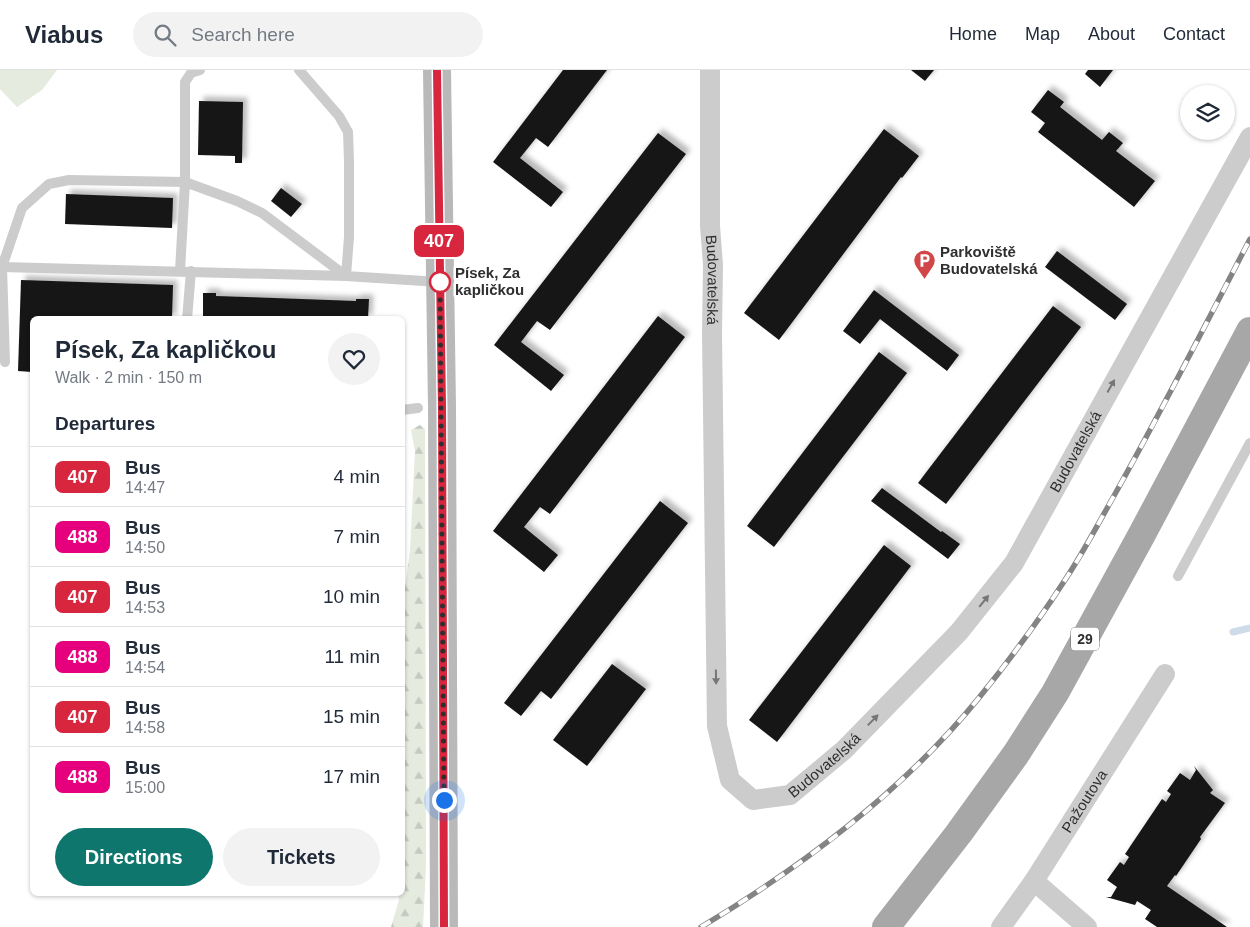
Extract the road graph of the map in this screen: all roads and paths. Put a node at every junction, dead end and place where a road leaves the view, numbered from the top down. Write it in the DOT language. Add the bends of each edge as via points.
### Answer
graph roads {
  1 [pos="200,70"];
  2 [pos="300,70"];
  3 [pos="436,70"];
  4 [pos="710,70"];
  5 [pos="1250,137"];
  6 [pos="185,182"];
  7 [pos="1,265"];
  8 [pos="185,271"];
  9 [pos="346,276"];
  10 [pos="440,282"];
  11 [pos="187,316"];
  12 [pos="1250,331"];
  13 [pos="5,362"];
  14 [pos="418,408"];
  15 [pos="405,410"];
  16 [pos="1250,443"];
  17 [pos="1178,576"];
  18 [pos="1165,674"];
  19 [pos="1034,881"];
  20 [pos="444,927"];
  21 [pos="886,927"];
  22 [pos="1001,927"];
  23 [pos="1087,927"];
  1 -- 6 [label="lane" via="191,73 185,82"];
  2 -- 9 [label="lane" via="339,116 348,132"];
  3 -- 10 [label="street"];
  4 -- 5 [label="street, Budovatelská, one-way" via="717,726 730,780 753,800 790,795 844,750 959,632 1014,563"];
  6 -- 7 [label="lane" via="69,180 49,184 22,208"];
  6 -- 8 [label="lane"];
  6 -- 9 [label="lane" via="262,213"];
  7 -- 8 [label="lane"];
  7 -- 13 [label="lane"];
  8 -- 9 [label="lane"];
  8 -- 11 [label="lane"];
  9 -- 10 [label="lane"];
  10 -- 20 [label="street"];
  12 -- 21 [label="main road, 29" via="1055,693 1016,754"];
  14 -- 15 [label="lane"];
  16 -- 17 [label="lane"];
  18 -- 19 [label="street, Pažoutova"];
  19 -- 22 [label="street, Pažoutova"];
  19 -- 23 [label="street"];
}
